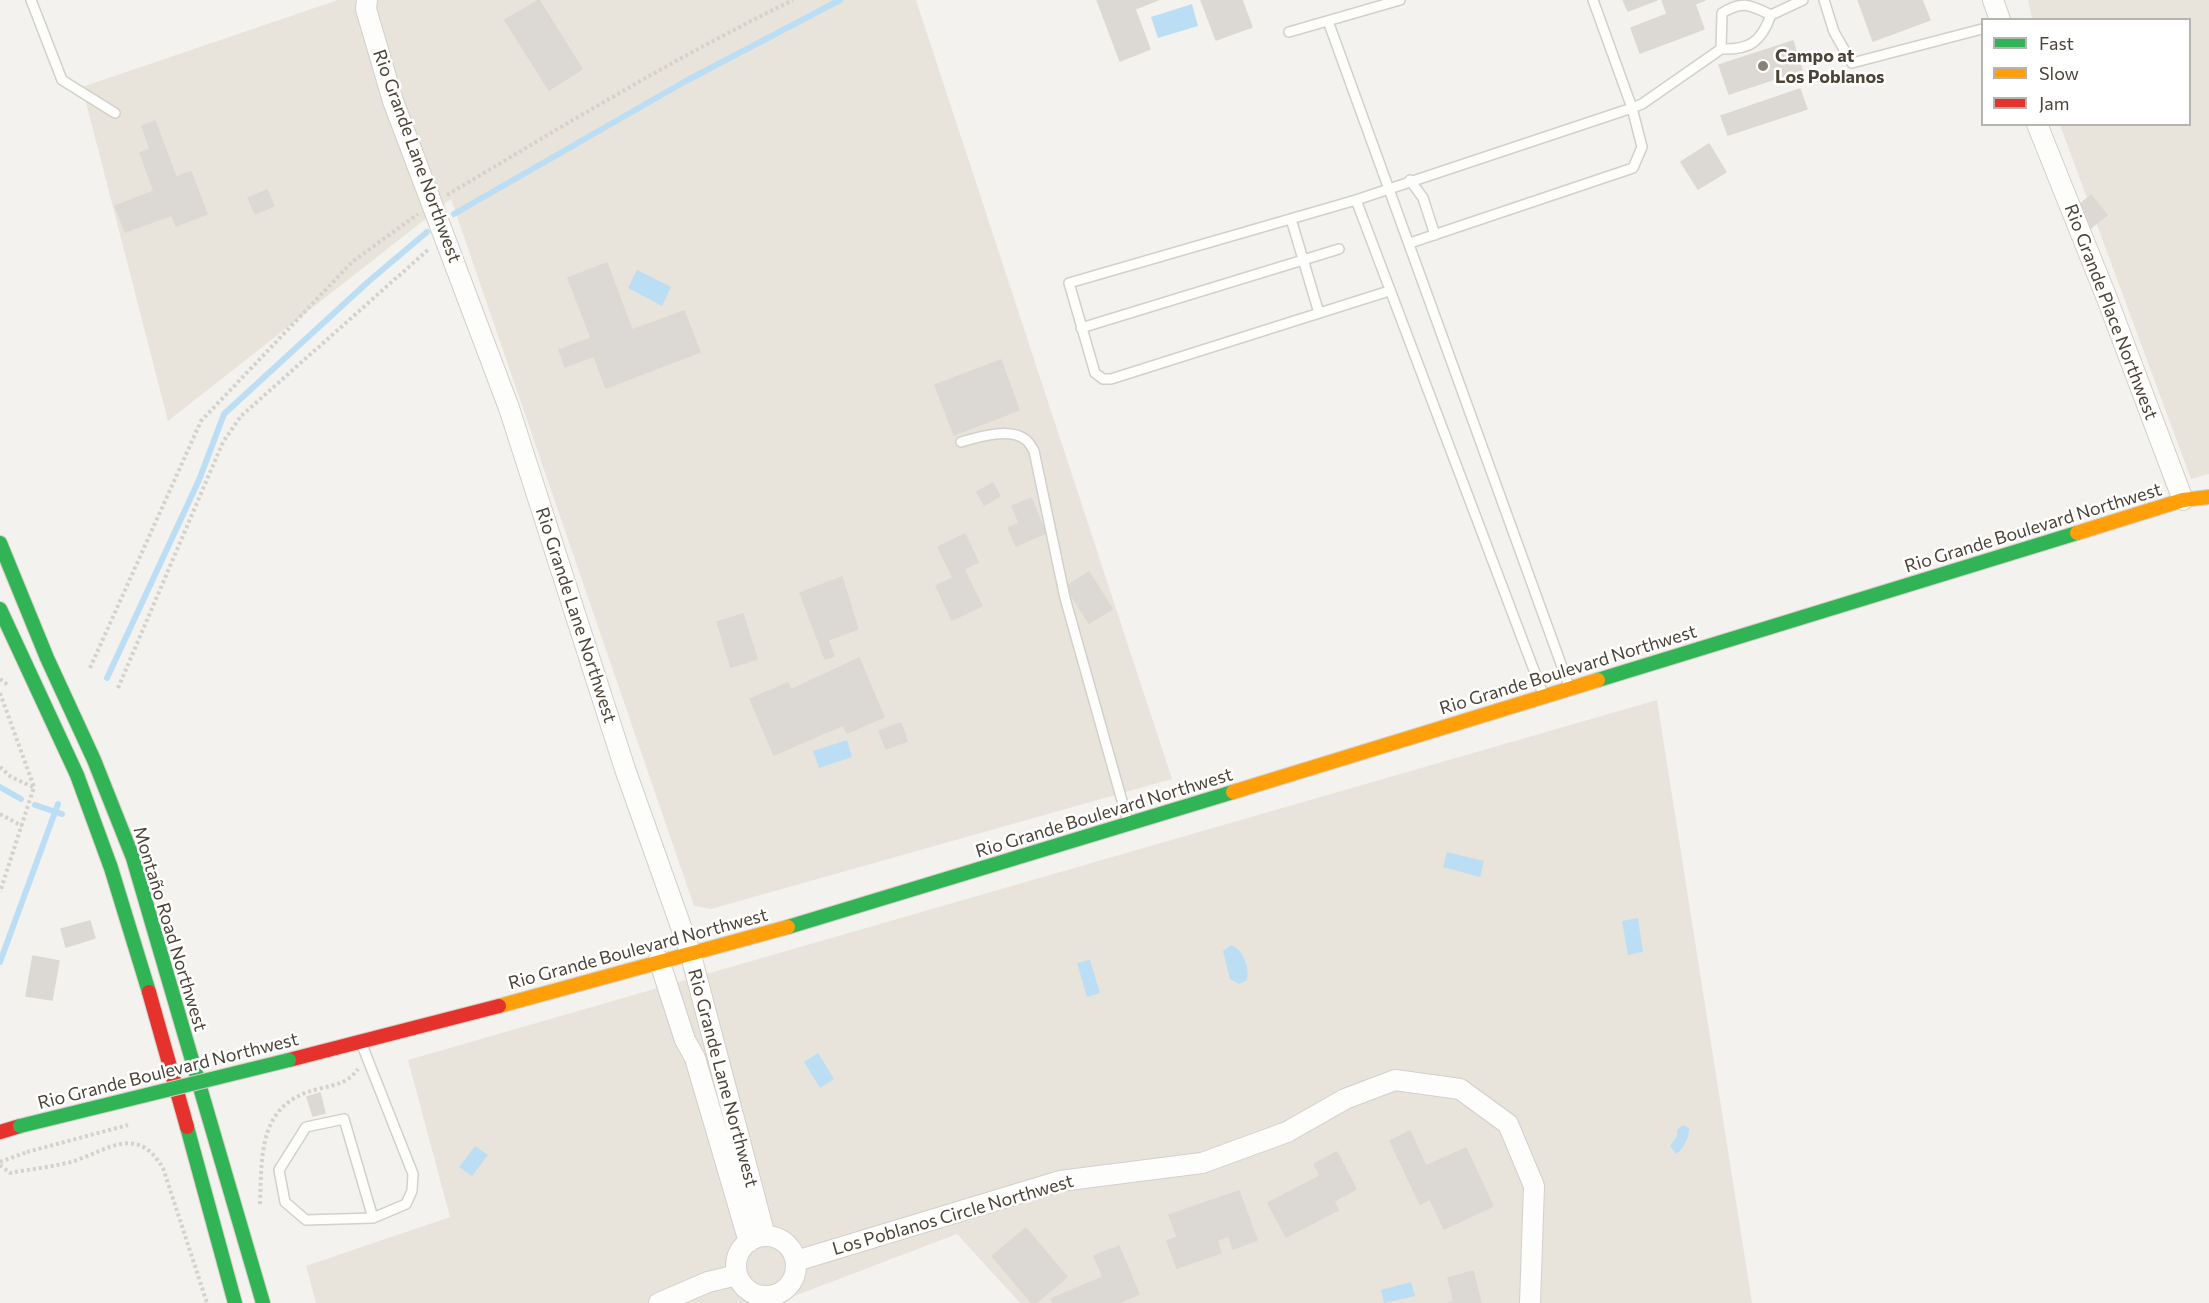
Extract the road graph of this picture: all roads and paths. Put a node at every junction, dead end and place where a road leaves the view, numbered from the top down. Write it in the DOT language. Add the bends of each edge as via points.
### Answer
graph roads {
  1 [pos="31,0"];
  2 [pos="367,0"];
  3 [pos="793,0"];
  4 [pos="1400,0"];
  5 [pos="1593,0"];
  6 [pos="1803,0"];
  7 [pos="1824,0"];
  8 [pos="1993,0"];
  9 [pos="1771,15"];
  10 [pos="1999,18"];
  11 [pos="1328,21"];
  12 [pos="1981,30"];
  13 [pos="1289,32"];
  14 [pos="1721,49"];
  15 [pos="1632,108"];
  16 [pos="115,113"];
  17 [pos="2038,126"];
  18 [pos="1410,180"];
  19 [pos="1388,188"];
  20 [pos="1356,200"];
  21 [pos="432,204"];
  22 [pos="1291,219"];
  23 [pos="1435,235"];
  24 [pos="444,236"];
  25 [pos="1410,243"];
  26 [pos="1339,249"];
  27 [pos="1303,260"];
  28 [pos="1389,291"];
  29 [pos="1319,313"];
  30 [pos="1081,328"];
  31 [pos="961,442"];
  32 [pos="2209,497"];
  33 [pos="2183,500"];
  34 [pos="0,543"];
  35 [pos="0,609"];
  36 [pos="90,668"];
  37 [pos="118,688"];
  38 [pos="1570,688"];
  39 [pos="0,693"];
  40 [pos="1544,697"];
  41 [pos="0,766"];
  42 [pos="34,787"];
  43 [pos="0,814"];
  44 [pos="1128,824"];
  45 [pos="22,826"];
  46 [pos="0,892"];
  47 [pos="690,952"];
  48 [pos="660,960"];
  49 [pos="361,1043"];
  50 [pos="736,1128"];
  51 [pos="0,1132"];
  52 [pos="717,1134"];
  53 [pos="27,1152"];
  54 [pos="0,1163"];
  55 [pos="373,1218"];
  56 [pos="757,1239"];
  57 [pos="796,1261"];
  58 [pos="737,1275"];
  59 [pos="207,1303"];
  60 [pos="235,1303"];
  61 [pos="263,1303"];
  62 [pos="659,1303"];
  63 [pos="1530,1303"];
  1 -- 16 [label="lane" via="62,80"];
  2 -- 21 [label="street, Rio Grande Lane Northwest" via="366,9 393,101"];
  3 -- 21 [label="path" via="722,34"];
  4 -- 11 [label="lane"];
  5 -- 15 [label="lane"];
  6 -- 9 [label="lane"];
  7 -- 12 [label="lane" via="1834,32 1851,63"];
  8 -- 10 [label="street"];
  9 -- 14 [label="lane" via="1764,32 1753,44 1737,50"];
  9 -- 14 [label="lane" via="1747,4 1735,4 1722,13"];
  11 -- 13 [label="lane"];
  11 -- 19 [label="lane"];
  14 -- 15 [label="lane"];
  15 -- 18 [label="lane"];
  15 -- 23 [label="lane" via="1642,147 1633,168"];
  17 -- 33 [label="street, Rio Grande Place Northwest"];
  18 -- 19 [label="lane"];
  18 -- 23 [label="lane" via="1423,198"];
  19 -- 20 [label="lane"];
  19 -- 25 [label="lane"];
  20 -- 22 [label="lane"];
  20 -- 28 [label="lane"];
  21 -- 24 [label="street, Rio Grande Lane Northwest"];
  21 -- 36 [label="path" via="352,262 201,421"];
  22 -- 27 [label="lane"];
  22 -- 30 [label="lane" via="1069,283"];
  23 -- 25 [label="lane"];
  24 -- 37 [label="path" via="241,416 224,442"];
  24 -- 47 [label="street, Rio Grande Lane Northwest" via="509,408 625,769"];
  25 -- 38 [label="lane"];
  26 -- 27 [label="lane"];
  27 -- 29 [label="lane"];
  27 -- 30 [label="lane"];
  28 -- 29 [label="lane"];
  28 -- 40 [label="lane"];
  29 -- 30 [label="lane" via="1103,379 1095,373"];
  31 -- 44 [label="lane" via="1011,434 1025,439 1034,451 1065,598"];
  32 -- 33 [label="street, Rio Grande Boulevard Northwest"];
  33 -- 38 [label="street, Rio Grande Boulevard Northwest"];
  34 -- 61 [label="street, Montaño Road Northwest" via="133,858"];
  35 -- 60 [label="street" via="77,775 111,868"];
  38 -- 40 [label="street, Rio Grande Boulevard Northwest"];
  39 -- 42 [label="path"];
  40 -- 44 [label="street, Rio Grande Boulevard Northwest"];
  41 -- 42 [label="path" via="10,777"];
  42 -- 45 [label="path"];
  43 -- 45 [label="path"];
  44 -- 47 [label="street, Rio Grande Boulevard Northwest" via="858,907"];
  45 -- 46 [label="path"];
  47 -- 48 [label="street, Rio Grande Boulevard Northwest"];
  47 -- 50 [label="street, Rio Grande Lane Northwest"];
  48 -- 49 [label="street, Rio Grande Boulevard Northwest"];
  48 -- 52 [label="street, Rio Grande Lane Northwest"];
  49 -- 51 [label="street, Rio Grande Boulevard Northwest, bridge"];
  49 -- 55 [label="lane" via="414,1174 406,1204"];
  50 -- 52 [label="lane"];
  50 -- 56 [label="street, Rio Grande Lane Northwest"];
  52 -- 56 [label="street, Rio Grande Lane Northwest"];
  53 -- 54 [label="path"];
  54 -- 59 [label="path" via="10,1173 73,1161 124,1142 157,1158"];
  55 -- 55 [label="lane" via="306,1220 285,1202 279,1170 306,1127 344,1119"];
  56 -- 57 [label="street" via="786,1243"];
  56 -- 58 [label="street" via="737,1258"];
  57 -- 58 [label="street" via="791,1284 770,1297 758,1296 745,1288"];
  57 -- 63 [label="street, Los Poblanos Circle Northwest" via="1060,1181 1202,1163 1287,1132 1345,1099 1395,1080 1460,1089 1508,1124 1534,1186"];
  58 -- 62 [label="street" via="708,1282"];
}
